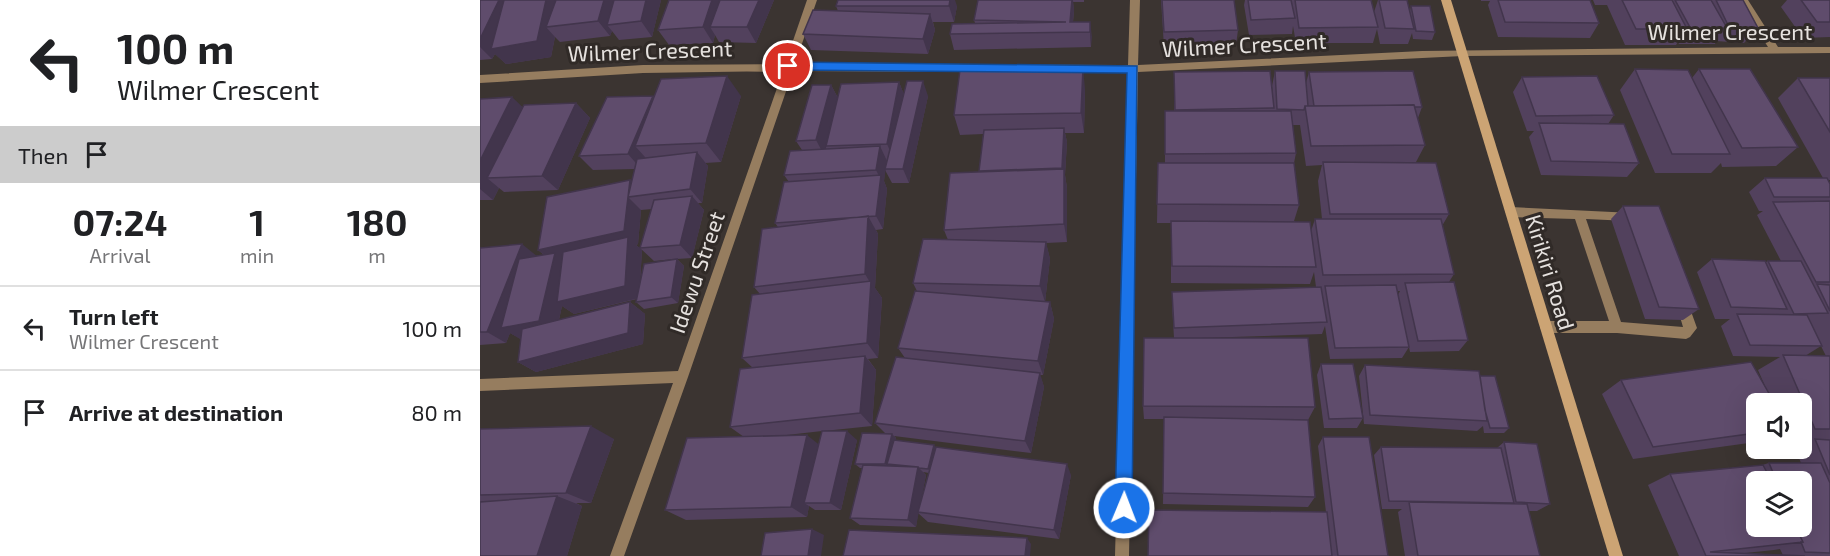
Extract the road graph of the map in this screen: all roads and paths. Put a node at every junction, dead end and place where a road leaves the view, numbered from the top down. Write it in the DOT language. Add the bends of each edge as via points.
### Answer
graph roads {
  1 [pos="812,0"];
  2 [pos="1135,0"];
  3 [pos="1446,0"];
  4 [pos="1743,0"];
  5 [pos="1775,50"];
  6 [pos="1830,50"];
  7 [pos="1461,53"];
  8 [pos="788,66"];
  9 [pos="1133,69"];
  10 [pos="480,79"];
  11 [pos="1511,212"];
  12 [pos="1579,214"];
  13 [pos="1642,216"];
  14 [pos="1675,286"];
  15 [pos="1546,327"];
  16 [pos="1617,327"];
  17 [pos="682,377"];
  18 [pos="480,385"];
  19 [pos="617,556"];
  20 [pos="1122,556"];
  21 [pos="1616,556"];
  1 -- 8 [label="street, Idewu Street"];
  2 -- 9 [label="street"];
  3 -- 7 [label="main road, Kirikiri Road"];
  4 -- 5 [label="street"];
  5 -- 6 [label="street, Wilmer Crescent"];
  5 -- 7 [label="street, Wilmer Crescent"];
  7 -- 9 [label="street, Wilmer Crescent"];
  7 -- 11 [label="main road, Kirikiri Road"];
  8 -- 9 [label="street, Wilmer Crescent"];
  8 -- 10 [label="street, Wilmer Crescent" via="654,68"];
  8 -- 17 [label="street, Idewu Street"];
  9 -- 20 [label="street"];
  11 -- 12 [label="street"];
  11 -- 15 [label="main road, Kirikiri Road"];
  12 -- 13 [label="street"];
  12 -- 16 [label="street"];
  14 -- 16 [label="street" via="1691,328 1686,333"];
  15 -- 16 [label="street"];
  15 -- 21 [label="main road, Kirikiri Road"];
  17 -- 18 [label="street"];
  17 -- 19 [label="street, Idewu Street"];
}
